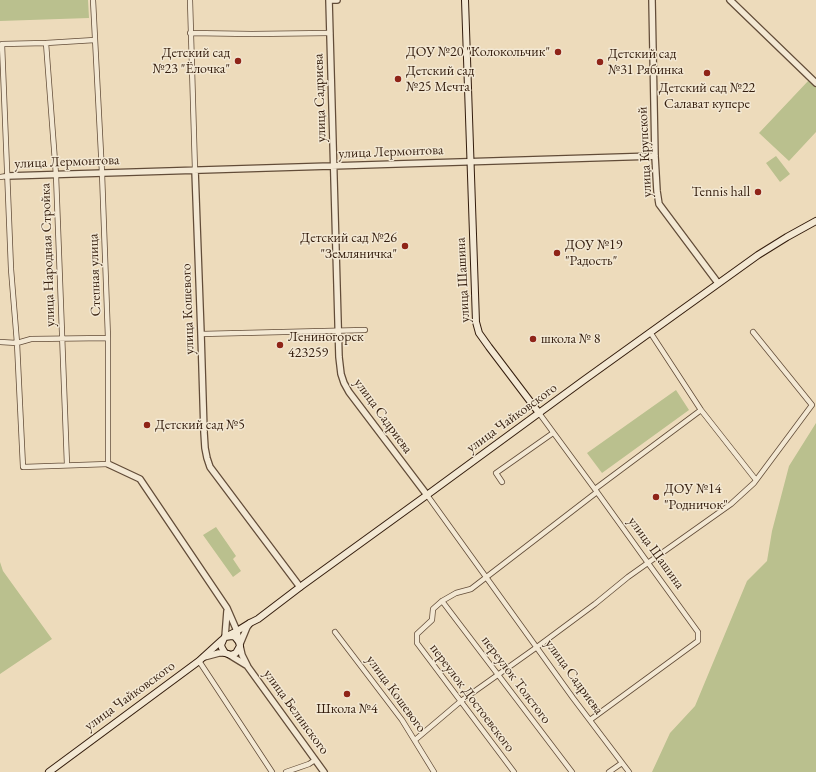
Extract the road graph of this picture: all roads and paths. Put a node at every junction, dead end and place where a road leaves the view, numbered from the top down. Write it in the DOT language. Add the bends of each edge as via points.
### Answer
graph roads {
  1 [pos="93,0"];
  2 [pos="190,0"];
  3 [pos="329,0"];
  4 [pos="337,0"];
  5 [pos="465,0"];
  6 [pos="652,0"];
  7 [pos="730,0"];
  8 [pos="190,32"];
  9 [pos="330,33"];
  10 [pos="95,40"];
  11 [pos="46,43"];
  12 [pos="816,82"];
  13 [pos="655,156"];
  14 [pos="470,162"];
  15 [pos="334,166"];
  16 [pos="195,170"];
  17 [pos="102,173"];
  18 [pos="56,175"];
  19 [pos="0,176"];
  20 [pos="7,176"];
  21 [pos="816,221"];
  22 [pos="718,283"];
  23 [pos="364,330"];
  24 [pos="339,331"];
  25 [pos="650,332"];
  26 [pos="753,332"];
  27 [pos="201,334"];
  28 [pos="108,338"];
  29 [pos="63,339"];
  30 [pos="0,342"];
  31 [pos="17,343"];
  32 [pos="701,410"];
  33 [pos="539,413"];
  34 [pos="553,433"];
  35 [pos="108,464"];
  36 [pos="67,465"];
  37 [pos="756,480"];
  38 [pos="502,482"];
  39 [pos="596,490"];
  40 [pos="427,496"];
  41 [pos="648,563"];
  42 [pos="486,577"];
  43 [pos="300,587"];
  44 [pos="442,601"];
  45 [pos="227,608"];
  46 [pos="250,623"];
  47 [pos="237,631"];
  48 [pos="335,632"];
  49 [pos="225,638"];
  50 [pos="240,645"];
  51 [pos="537,647"];
  52 [pos="226,654"];
  53 [pos="201,659"];
  54 [pos="248,667"];
  55 [pos="498,674"];
  56 [pos="461,701"];
  57 [pos="590,720"];
  58 [pos="415,740"];
  59 [pos="315,760"];
  60 [pos="622,763"];
  61 [pos="49,772"];
  62 [pos="272,772"];
  63 [pos="286,772"];
  64 [pos="324,772"];
  65 [pos="434,772"];
  66 [pos="514,772"];
  67 [pos="572,772"];
  68 [pos="609,772"];
  69 [pos="629,772"];
  1 -- 10 [label="street, Степная улица"];
  2 -- 8 [label="street, улица Кошевого"];
  3 -- 4 [label="street"];
  3 -- 9 [label="street, улица Садриева"];
  5 -- 14 [label="main road, улица Шашина"];
  6 -- 13 [label="street, улица Крупской"];
  7 -- 12 [label="street"];
  8 -- 9 [label="street"];
  8 -- 16 [label="street, улица Кошевого"];
  9 -- 15 [label="street, улица Садриева"];
  10 -- 11 [label="street"];
  10 -- 17 [label="street, Степная улица"];
  11 -- 18 [label="street, улица Народная Стройка"];
  11 -- 20 [label="street" via="2,44"];
  13 -- 14 [label="street, улица Лермонтова"];
  13 -- 22 [label="street, улица Крупской" via="659,204"];
  14 -- 15 [label="street, улица Лермонтова"];
  14 -- 33 [label="main road, улица Шашина" via="476,322 479,333"];
  15 -- 16 [label="street, улица Лермонтова"];
  15 -- 24 [label="street, улица Садриева"];
  16 -- 17 [label="street, улица Лермонтова"];
  16 -- 27 [label="street, улица Кошевого"];
  17 -- 18 [label="street, улица Лермонтова"];
  17 -- 28 [label="street, Степная улица"];
  18 -- 20 [label="street, улица Лермонтова"];
  18 -- 29 [label="street, улица Народная Стройка"];
  19 -- 20 [label="street"];
  20 -- 31 [label="street"];
  21 -- 22 [label="main road, улица Чайковского" via="763,251"];
  22 -- 25 [label="main road, улица Чайковского"];
  23 -- 24 [label="street"];
  24 -- 27 [label="street"];
  24 -- 40 [label="street, улица Садриева" via="340,368 344,383"];
  25 -- 32 [label="street"];
  25 -- 33 [label="main road, улица Чайковского"];
  26 -- 37 [label="street" via="812,405"];
  27 -- 43 [label="street, улица Кошевого" via="206,458 210,467"];
  28 -- 29 [label="street"];
  28 -- 35 [label="street, Степная улица"];
  29 -- 31 [label="street" via="31,339"];
  29 -- 36 [label="street, улица Народная Стройка"];
  30 -- 31 [label="street"];
  31 -- 36 [label="street" via="23,466"];
  32 -- 37 [label="street"];
  32 -- 39 [label="street"];
  33 -- 34 [label="street, улица Шашина"];
  33 -- 40 [label="main road, улица Чайковского"];
  34 -- 38 [label="street" via="496,473"];
  34 -- 39 [label="street, улица Шашина"];
  35 -- 36 [label="street"];
  35 -- 45 [label="street" via="140,479"];
  37 -- 41 [label="street" via="731,504"];
  39 -- 41 [label="street, улица Шашина"];
  39 -- 42 [label="street"];
  40 -- 42 [label="street, улица Садриева"];
  40 -- 43 [label="main road, улица Чайковского"];
  41 -- 51 [label="street"];
  41 -- 57 [label="street, улица Шашина" via="698,632 698,641"];
  42 -- 44 [label="street" via="472,589 456,593"];
  42 -- 51 [label="street, улица Садриева"];
  43 -- 46 [label="main road, улица Чайковского"];
  44 -- 55 [label="street, переулок Толстого"];
  44 -- 56 [label="street, переулок Достоевского" via="433,609 432,620 417,634 417,643"];
  45 -- 47 [label="street"];
  45 -- 49 [label="street"];
  46 -- 47 [label="main road, улица Чайковского"];
  46 -- 50 [label="street"];
  47 -- 49 [label="main road, улица Чайковского"];
  47 -- 50 [label="street"];
  48 -- 58 [label="street, улица Кошевого"];
  49 -- 50 [label="main road" via="235,637"];
  49 -- 52 [label="main road" via="221,645"];
  49 -- 53 [label="main road, улица Чайковского"];
  50 -- 52 [label="main road" via="234,654"];
  50 -- 54 [label="street"];
  51 -- 55 [label="street"];
  51 -- 57 [label="street, улица Садриева"];
  52 -- 53 [label="street" via="219,653"];
  52 -- 54 [label="street"];
  53 -- 61 [label="main road, улица Чайковского"];
  53 -- 62 [label="street"];
  54 -- 59 [label="street, улица Белинского"];
  55 -- 56 [label="street"];
  55 -- 67 [label="street, переулок Толстого"];
  56 -- 58 [label="street"];
  56 -- 66 [label="street, переулок Достоевского"];
  57 -- 60 [label="street, улица Садриева"];
  58 -- 65 [label="street, улица Кошевого"];
  59 -- 63 [label="street"];
  59 -- 64 [label="street, улица Белинского"];
  60 -- 68 [label="street"];
  60 -- 69 [label="street, улица Садриева"];
}
